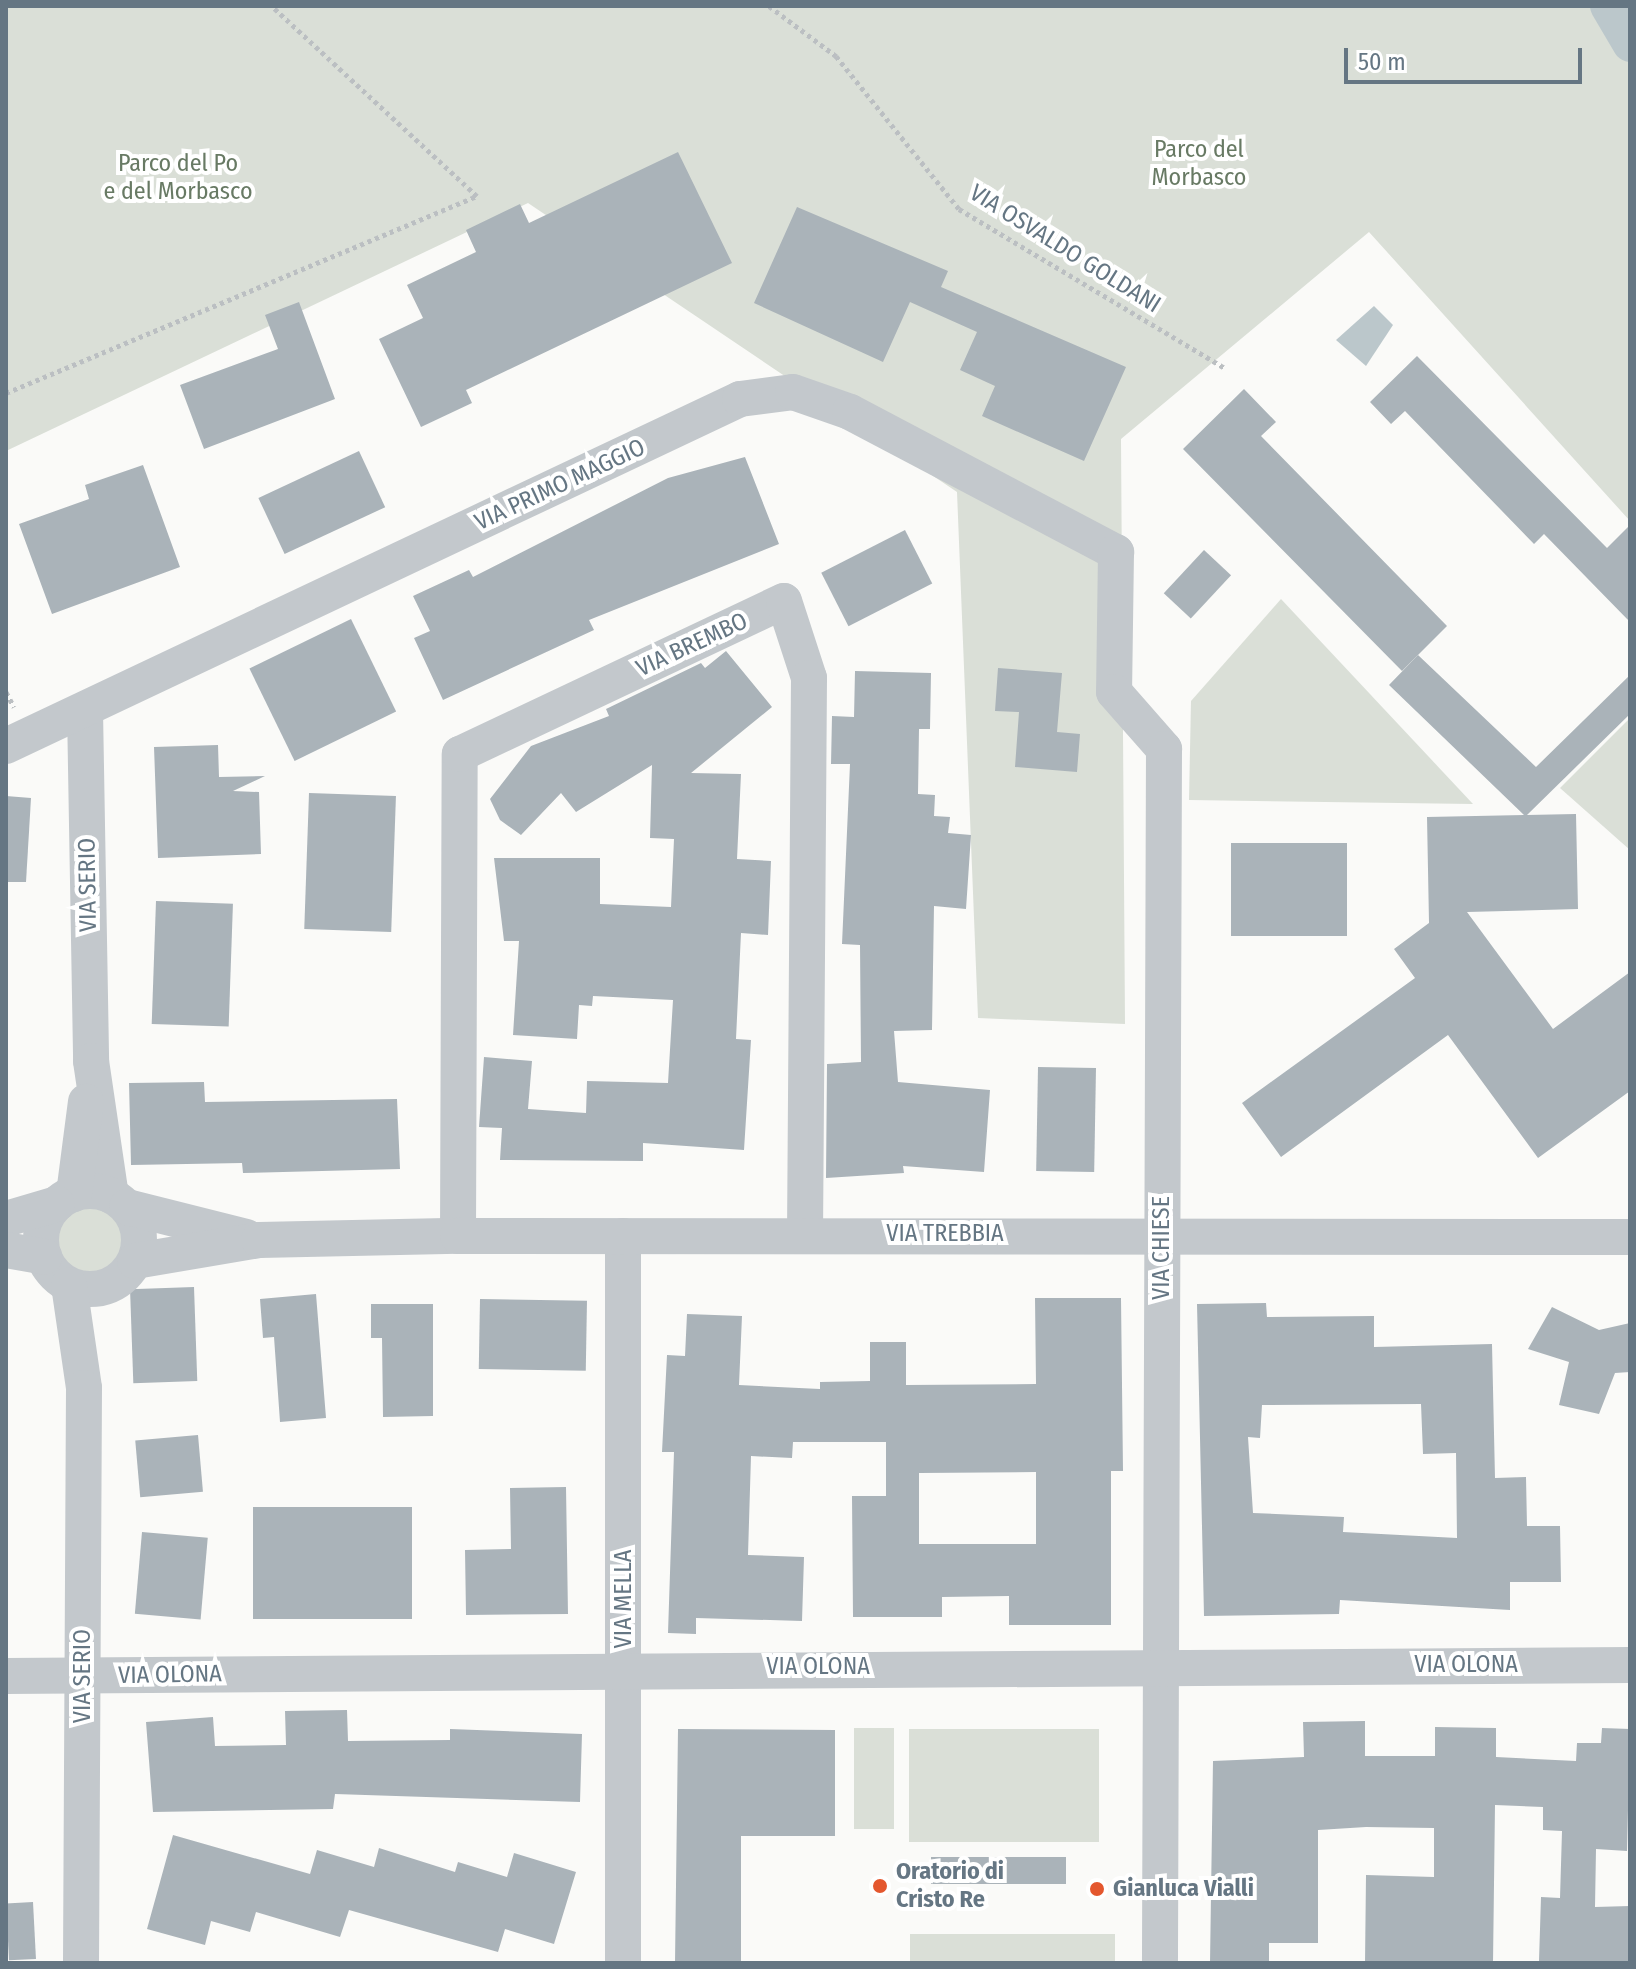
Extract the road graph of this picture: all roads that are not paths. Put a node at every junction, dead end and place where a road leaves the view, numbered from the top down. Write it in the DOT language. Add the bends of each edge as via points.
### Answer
graph roads {
  1 [pos="1116,552"];
  2 [pos="85,710"];
  3 [pos="6,746"];
  4 [pos="91,1061"];
  5 [pos="65,1199"];
  6 [pos="119,1201"];
  7 [pos="6,1219"];
  8 [pos="805,1233"];
  9 [pos="1162,1235"];
  10 [pos="458,1236"];
  11 [pos="623,1236"];
  12 [pos="1630,1237"];
  13 [pos="259,1240"];
  14 [pos="6,1250"];
  15 [pos="44,1257"];
  16 [pos="135,1261"];
  17 [pos="69,1285"];
  18 [pos="107,1287"];
  19 [pos="84,1388"];
  20 [pos="1630,1665"];
  21 [pos="1161,1666"];
  22 [pos="625,1668"];
  23 [pos="6,1676"];
  24 [pos="83,1677"];
  25 [pos="81,1963"];
  26 [pos="623,1963"];
  27 [pos="1160,1963"];
  1 -- 2 [label="street, VIA PRIMO MAGGIO" via="850,412 793,392 740,399"];
  1 -- 9 [label="street, VIA CHIESE" via="1114,692 1164,749"];
  2 -- 3 [label="street, VIA PRIMO MAGGIO"];
  2 -- 4 [label="street, VIA SERIO"];
  4 -- 5 [label="street, VIA SERIO"];
  4 -- 6 [label="street, VIA SERIO"];
  5 -- 6 [label="street"];
  5 -- 7 [label="street"];
  5 -- 15 [label="street" via="42,1229"];
  6 -- 13 [label="street, VIA TREBBIA"];
  6 -- 16 [label="street" via="139,1233"];
  8 -- 9 [label="street, VIA TREBBIA"];
  8 -- 10 [label="street, VIA BREMBO" via="809,678 784,601 460,754"];
  8 -- 11 [label="street, VIA TREBBIA"];
  9 -- 12 [label="street, VIA TREBBIA"];
  9 -- 21 [label="street, VIA CHIESE"];
  10 -- 11 [label="street, VIA TREBBIA"];
  10 -- 13 [label="street, VIA TREBBIA"];
  11 -- 22 [label="street, VIA MELLA"];
  13 -- 16 [label="street, VIA TREBBIA"];
  14 -- 15 [label="street"];
  15 -- 17 [label="street"];
  16 -- 18 [label="street"];
  17 -- 18 [label="street"];
  17 -- 19 [label="street, VIA SERIO"];
  18 -- 19 [label="street, VIA SERIO"];
  19 -- 24 [label="street, VIA SERIO"];
  20 -- 21 [label="street, VIA OLONA"];
  21 -- 22 [label="street, VIA OLONA"];
  21 -- 27 [label="street, VIA CHIESE"];
  22 -- 24 [label="street, VIA OLONA"];
  22 -- 26 [label="street, VIA MELLA"];
  23 -- 24 [label="street, VIA OLONA"];
  24 -- 25 [label="street, VIA SERIO"];
}
